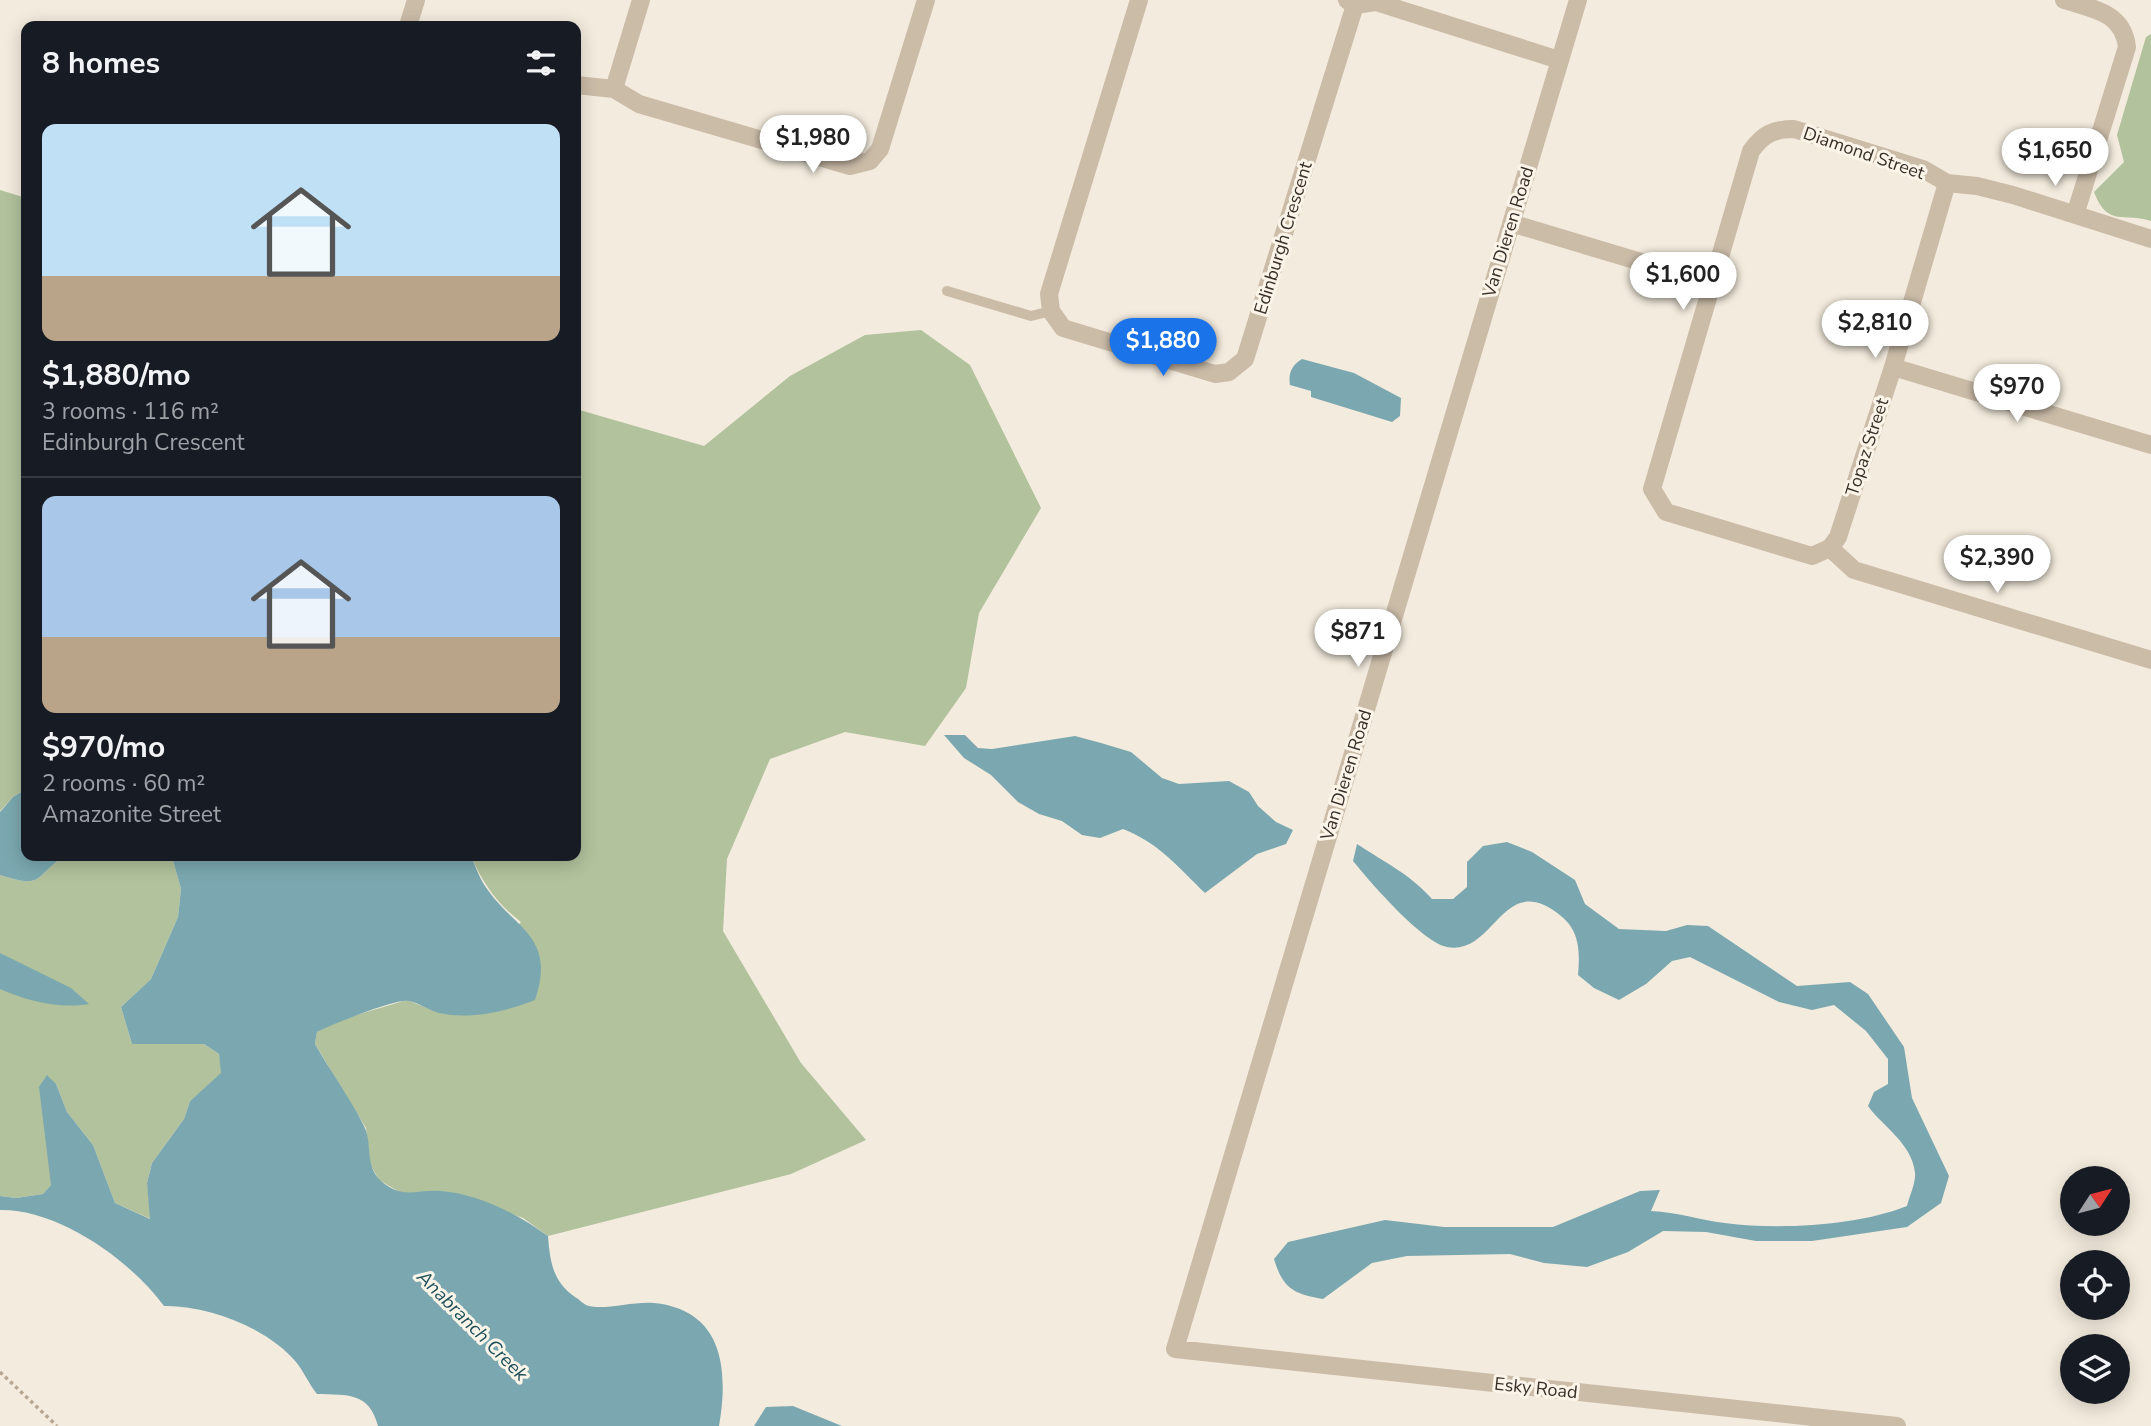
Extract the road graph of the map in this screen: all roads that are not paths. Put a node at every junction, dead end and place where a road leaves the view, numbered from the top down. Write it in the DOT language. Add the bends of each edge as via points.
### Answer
graph roads {
  1 [pos="416,0"];
  2 [pos="641,0"];
  3 [pos="926,0"];
  4 [pos="1139,0"];
  5 [pos="1578,0"];
  6 [pos="2064,0"];
  7 [pos="1351,2"];
  8 [pos="410,21"];
  9 [pos="1559,60"];
  10 [pos="581,86"];
  11 [pos="614,89"];
  12 [pos="1947,183"];
  13 [pos="2075,215"];
  14 [pos="1511,223"];
  15 [pos="2151,239"];
  16 [pos="1711,283"];
  17 [pos="947,291"];
  18 [pos="1051,311"];
  19 [pos="1894,367"];
  20 [pos="2151,445"];
  21 [pos="1830,548"];
  22 [pos="2151,660"];
  23 [pos="1175,1349"];
  24 [pos="1897,1426"];
  1 -- 8 [label="street"];
  2 -- 11 [label="street"];
  3 -- 11 [label="street" via="880,149 870,161 850,166 639,104"];
  4 -- 18 [label="street" via="1049,294"];
  5 -- 9 [label="street, Van Dieren Road"];
  6 -- 13 [label="street" via="2108,13 2119,23 2127,47"];
  7 -- 9 [label="street" via="1376,2"];
  7 -- 18 [label="street, Edinburgh Crescent" via="1245,359 1229,372 1215,374 1063,328"];
  9 -- 14 [label="street, Van Dieren Road"];
  10 -- 11 [label="street"];
  12 -- 13 [label="street, Diamond Street" via="1977,186"];
  12 -- 16 [label="street, Diamond Street" via="1923,169 1794,129 1760,136 1751,151"];
  12 -- 19 [label="street, Topaz Street"];
  13 -- 15 [label="street, Diamond Street"];
  14 -- 16 [label="street"];
  14 -- 23 [label="street, Van Dieren Road"];
  16 -- 21 [label="street, Diamond Street" via="1652,489 1657,501 1667,512 1812,556"];
  17 -- 18 [label="lane" via="1031,316"];
  19 -- 20 [label="street"];
  19 -- 21 [label="street, Topaz Street" via="1838,537"];
  21 -- 22 [label="street" via="1854,570"];
  23 -- 24 [label="street, Esky Road"];
}
